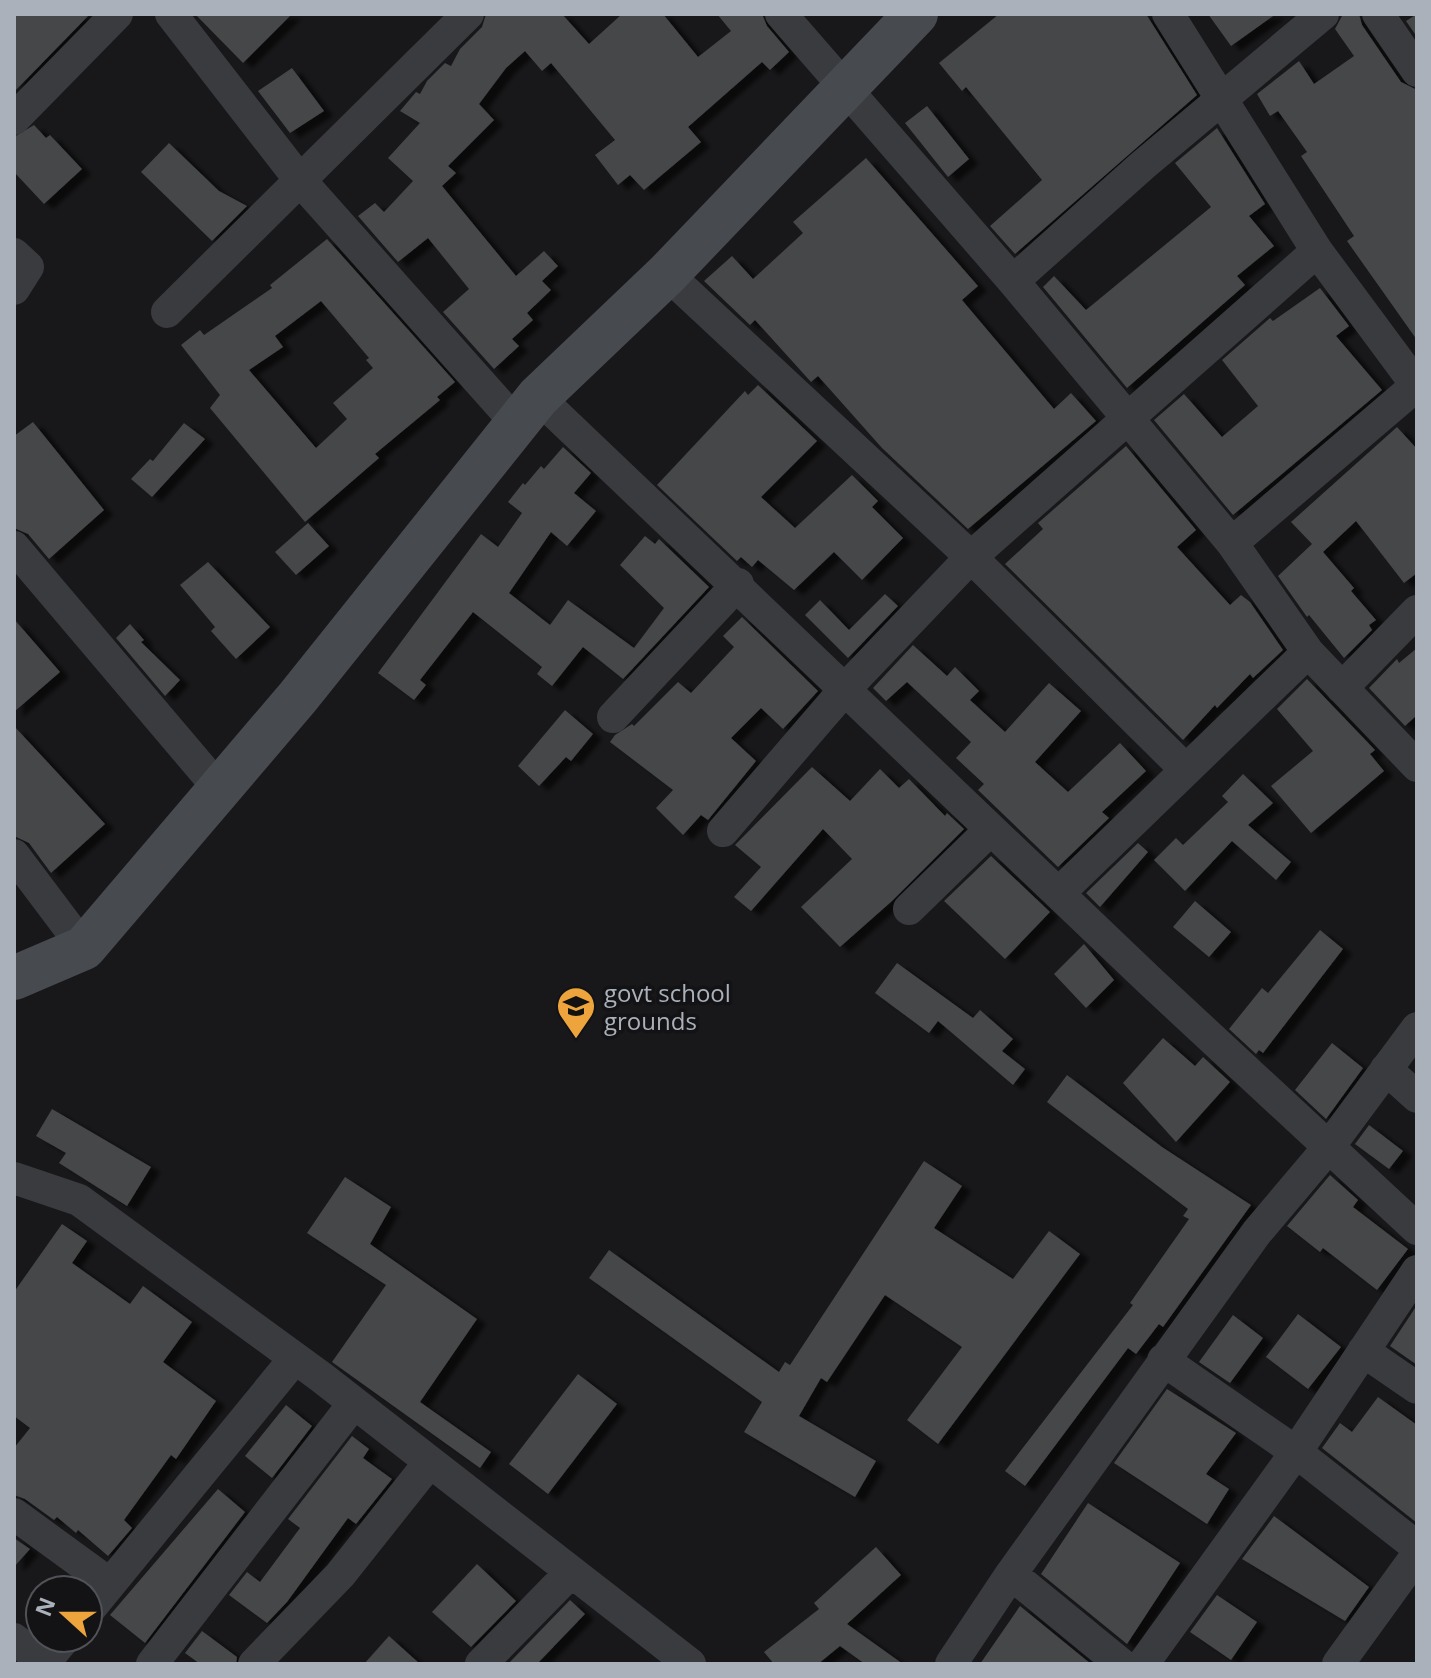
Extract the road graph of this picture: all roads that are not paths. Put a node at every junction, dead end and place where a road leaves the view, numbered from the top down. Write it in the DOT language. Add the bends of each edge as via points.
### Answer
graph roads {
  1 [pos="117,14"];
  2 [pos="171,14"];
  3 [pos="468,14"];
  4 [pos="781,14"];
  5 [pos="916,14"];
  6 [pos="1168,14"];
  7 [pos="1323,14"];
  8 [pos="1378,14"];
  9 [pos="1417,71"];
  10 [pos="843,87"];
  11 [pos="1224,98"];
  12 [pos="14,119"];
  13 [pos="299,179"];
  14 [pos="1317,251"];
  15 [pos="14,254"];
  16 [pos="667,274"];
  17 [pos="1013,281"];
  18 [pos="14,289"];
  19 [pos="167,312"];
  20 [pos="1417,385"];
  21 [pos="528,411"];
  22 [pos="1127,422"];
  23 [pos="1232,543"];
  24 [pos="14,547"];
  25 [pos="971,557"];
  26 [pos="738,584"];
  27 [pos="1417,611"];
  28 [pos="1308,652"];
  29 [pos="846,688"];
  30 [pos="1342,688"];
  31 [pos="613,717"];
  32 [pos="1417,766"];
  33 [pos="1185,769"];
  34 [pos="220,790"];
  35 [pos="990,830"];
  36 [pos="723,831"];
  37 [pos="14,855"];
  38 [pos="1059,893"];
  39 [pos="909,909"];
  40 [pos="84,948"];
  41 [pos="14,978"];
  42 [pos="1417,1028"];
  43 [pos="1386,1069"];
  44 [pos="1417,1097"];
  45 [pos="1328,1148"];
  46 [pos="14,1178"];
  47 [pos="1417,1229"];
  48 [pos="1417,1271"];
  49 [pos="1363,1351"];
  50 [pos="295,1358"];
  51 [pos="1163,1360"];
  52 [pos="1417,1388"];
  53 [pos="354,1403"];
  54 [pos="1296,1452"];
  55 [pos="429,1463"];
  56 [pos="14,1514"];
  57 [pos="1417,1547"];
  58 [pos="1417,1555"];
  59 [pos="571,1572"];
  60 [pos="1011,1574"];
  61 [pos="110,1584"];
  62 [pos="104,1591"];
  63 [pos="14,1639"];
  64 [pos="45,1664"];
  65 [pos="152,1664"];
  66 [pos="254,1664"];
  67 [pos="481,1664"];
  68 [pos="690,1664"];
  69 [pos="951,1664"];
  70 [pos="1121,1664"];
  71 [pos="1143,1664"];
  72 [pos="1338,1664"];
  1 -- 12 [label="street"];
  2 -- 13 [label="street"];
  3 -- 13 [label="street"];
  4 -- 10 [label="street"];
  5 -- 10 [label="main road"];
  6 -- 11 [label="street"];
  7 -- 11 [label="street"];
  8 -- 9 [label="street"];
  10 -- 16 [label="main road"];
  10 -- 17 [label="street"];
  11 -- 14 [label="street"];
  11 -- 17 [label="street"];
  13 -- 19 [label="street"];
  13 -- 21 [label="street"];
  14 -- 20 [label="street"];
  14 -- 22 [label="street"];
  15 -- 18 [label="street" via="28,267"];
  16 -- 21 [label="main road"];
  16 -- 25 [label="street"];
  17 -- 22 [label="street"];
  20 -- 23 [label="street"];
  21 -- 26 [label="street"];
  21 -- 34 [label="main road"];
  22 -- 23 [label="street"];
  22 -- 25 [label="street"];
  23 -- 28 [label="street"];
  24 -- 34 [label="street"];
  25 -- 29 [label="street"];
  25 -- 33 [label="street"];
  26 -- 29 [label="street"];
  26 -- 31 [label="street"];
  27 -- 30 [label="street"];
  28 -- 30 [label="street"];
  28 -- 33 [label="street"];
  29 -- 35 [label="street"];
  29 -- 36 [label="street"];
  30 -- 32 [label="street"];
  33 -- 38 [label="street"];
  34 -- 40 [label="main road"];
  35 -- 38 [label="street"];
  35 -- 39 [label="street"];
  37 -- 40 [label="street"];
  38 -- 45 [label="street"];
  40 -- 41 [label="main road"];
  42 -- 43 [label="street"];
  43 -- 44 [label="street"];
  43 -- 45 [label="street"];
  45 -- 47 [label="street"];
  45 -- 51 [label="street" via="1257,1232"];
  46 -- 50 [label="street" via="79,1200"];
  48 -- 49 [label="street"];
  49 -- 52 [label="street"];
  49 -- 54 [label="street"];
  50 -- 53 [label="street"];
  50 -- 61 [label="street"];
  51 -- 54 [label="street"];
  51 -- 60 [label="street"];
  53 -- 55 [label="street"];
  53 -- 65 [label="street"];
  54 -- 57 [label="street"];
  54 -- 71 [label="street"];
  55 -- 59 [label="street"];
  55 -- 66 [label="street" via="340,1575"];
  56 -- 61 [label="street"];
  58 -- 72 [label="street"];
  59 -- 67 [label="street"];
  59 -- 68 [label="street"];
  60 -- 69 [label="street"];
  60 -- 70 [label="street"];
  61 -- 62 [label="street"];
  63 -- 64 [label="street"];
}
